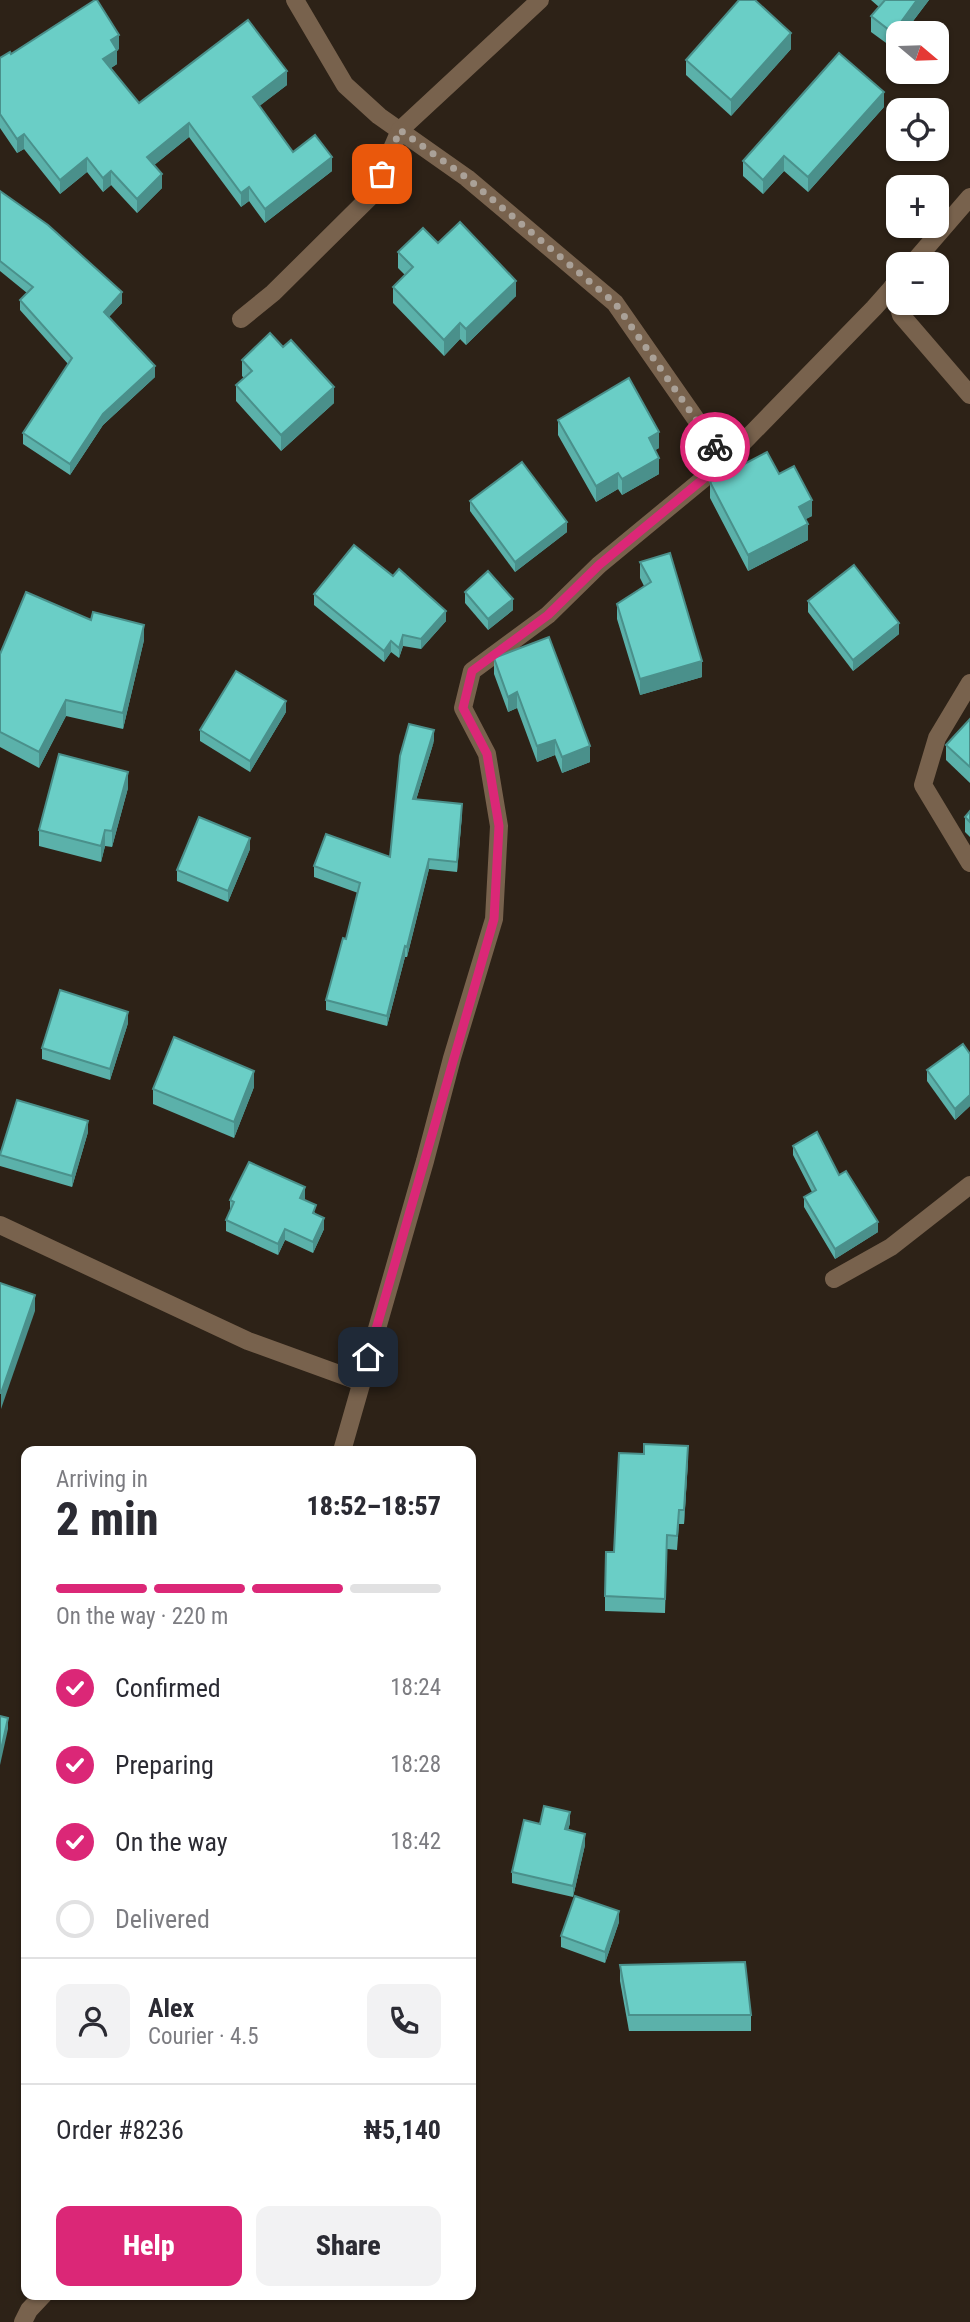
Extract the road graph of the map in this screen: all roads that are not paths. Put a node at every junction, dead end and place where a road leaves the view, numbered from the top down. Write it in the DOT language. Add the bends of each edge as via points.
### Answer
graph roads {
  1 [pos="295,0"];
  2 [pos="540,0"];
  3 [pos="400,130"];
  4 [pos="970,197"];
  5 [pos="922,252"];
  6 [pos="886,293"];
  7 [pos="901,315"];
  8 [pos="241,319"];
  9 [pos="970,395"];
  10 [pos="725,461"];
  11 [pos="970,683"];
  12 [pos="970,863"];
  13 [pos="970,1185"];
  14 [pos="0,1225"];
  15 [pos="834,1279"];
  16 [pos="361,1382"];
  17 [pos="343,1446"];
  18 [pos="38,2300"];
  19 [pos="23,2322"];
  1 -- 3 [label="street" via="345,85"];
  2 -- 3 [label="street"];
  3 -- 8 [label="street" via="372,195"];
  3 -- 10 [label="street" via="467,178 615,303"];
  4 -- 5 [label="street"];
  6 -- 10 [label="street"];
  7 -- 9 [label="street"];
  10 -- 16 [label="street" via="599,565 548,615 472,671 463,708 487,754 499,826 494,919"];
  11 -- 12 [label="street" via="937,738 922,785"];
  13 -- 15 [label="street" via="891,1247"];
  14 -- 16 [label="street" via="248,1341"];
  16 -- 17 [label="street"];
  18 -- 19 [label="street"];
}
